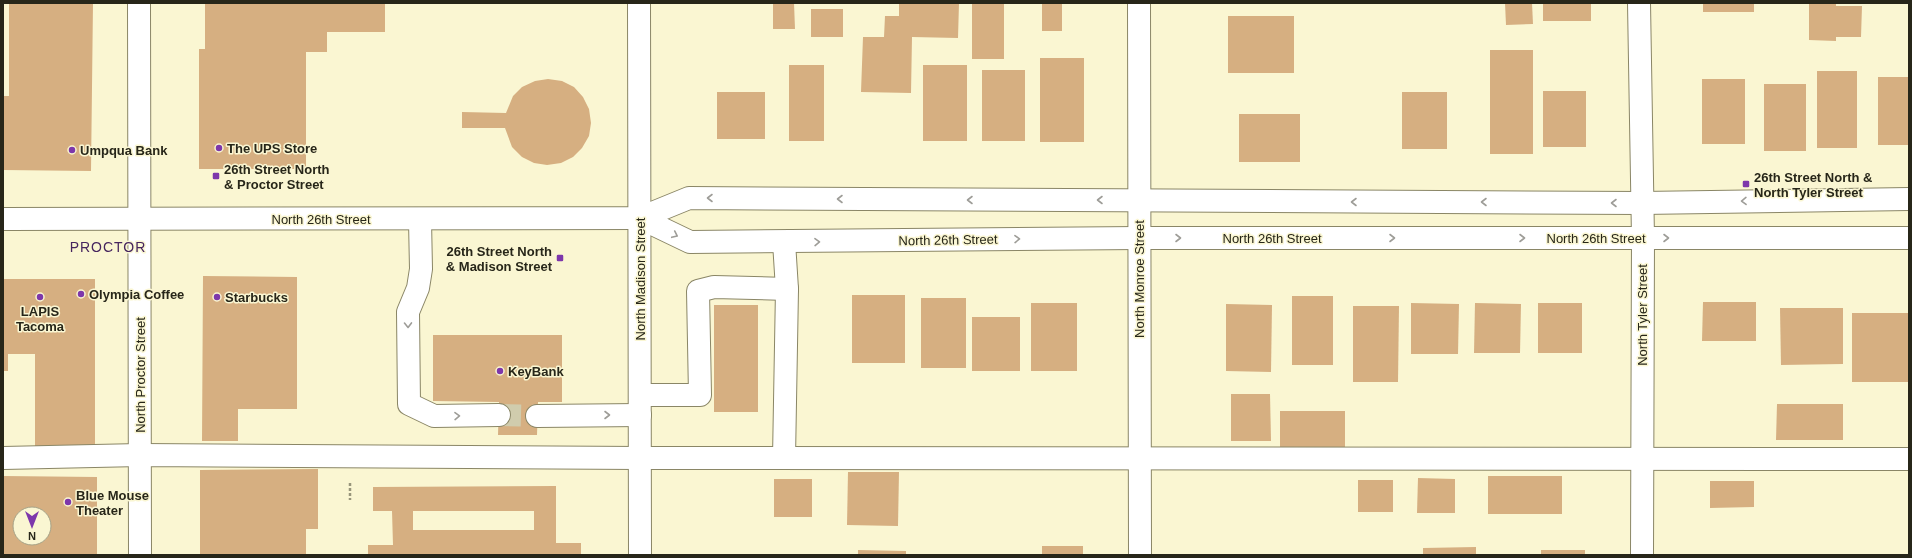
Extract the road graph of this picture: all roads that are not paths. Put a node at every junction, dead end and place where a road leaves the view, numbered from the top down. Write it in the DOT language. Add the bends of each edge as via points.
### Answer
graph roads {
  1 [pos="139,3"];
  2 [pos="639,3"];
  3 [pos="1139,3"];
  4 [pos="1639,3"];
  5 [pos="1909,199"];
  6 [pos="1139,201"];
  7 [pos="1642,203"];
  8 [pos="640,218"];
  9 [pos="3,219"];
  10 [pos="139,219"];
  11 [pos="420,220"];
  12 [pos="1139,238"];
  13 [pos="1643,238"];
  14 [pos="1909,238"];
  15 [pos="784,242"];
  16 [pos="787,289"];
  17 [pos="640,405"];
  18 [pos="499,415"];
  19 [pos="537,416"];
  20 [pos="140,455"];
  21 [pos="3,458"];
  22 [pos="640,458"];
  23 [pos="784,458"];
  24 [pos="1642,458"];
  25 [pos="1140,459"];
  26 [pos="1909,459"];
  27 [pos="140,555"];
  28 [pos="640,555"];
  29 [pos="1140,555"];
  30 [pos="1642,555"];
  1 -- 10 [label="street, North Proctor Street"];
  2 -- 8 [label="street, North Madison Street"];
  3 -- 6 [label="street, North Monroe Street"];
  4 -- 7 [label="street, North Tyler Street"];
  5 -- 7 [label="street, North 26th Street, one-way"];
  7 -- 6 [label="street, North 26th Street, one-way"];
  6 -- 8 [label="street, North 26th Street, one-way" via="689,198"];
  6 -- 12 [label="street, North Monroe Street"];
  7 -- 13 [label="street, North Tyler Street"];
  8 -- 11 [label="street, North 26th Street"];
  8 -- 15 [label="street, North 26th Street, one-way" via="690,242"];
  8 -- 17 [label="street, North Madison Street"];
  9 -- 10 [label="street, North 26th Street"];
  10 -- 11 [label="street, North 26th Street"];
  10 -- 20 [label="street, North Proctor Street"];
  11 -- 18 [label="street, one-way" via="421,269 418,288 408,312 409,404 434,416"];
  12 -- 13 [label="street, North 26th Street, one-way"];
  15 -- 12 [label="street, North 26th Street, one-way"];
  12 -- 25 [label="street, North Monroe Street"];
  13 -- 14 [label="street, North 26th Street, one-way"];
  13 -- 24 [label="street, North Tyler Street"];
  15 -- 16 [label="street"];
  16 -- 17 [label="street" via="714,287 698,291 700,395"];
  16 -- 23 [label="street"];
  19 -- 17 [label="street, one-way"];
  17 -- 22 [label="street, North Madison Street"];
  20 -- 21 [label="street"];
  20 -- 22 [label="street"];
  20 -- 27 [label="street, North Proctor Street"];
  22 -- 23 [label="street"];
  22 -- 28 [label="street, North Madison Street"];
  23 -- 25 [label="street"];
  24 -- 25 [label="street"];
  24 -- 26 [label="street"];
  24 -- 30 [label="street, North Tyler Street"];
  25 -- 29 [label="street, North Monroe Street"];
}
